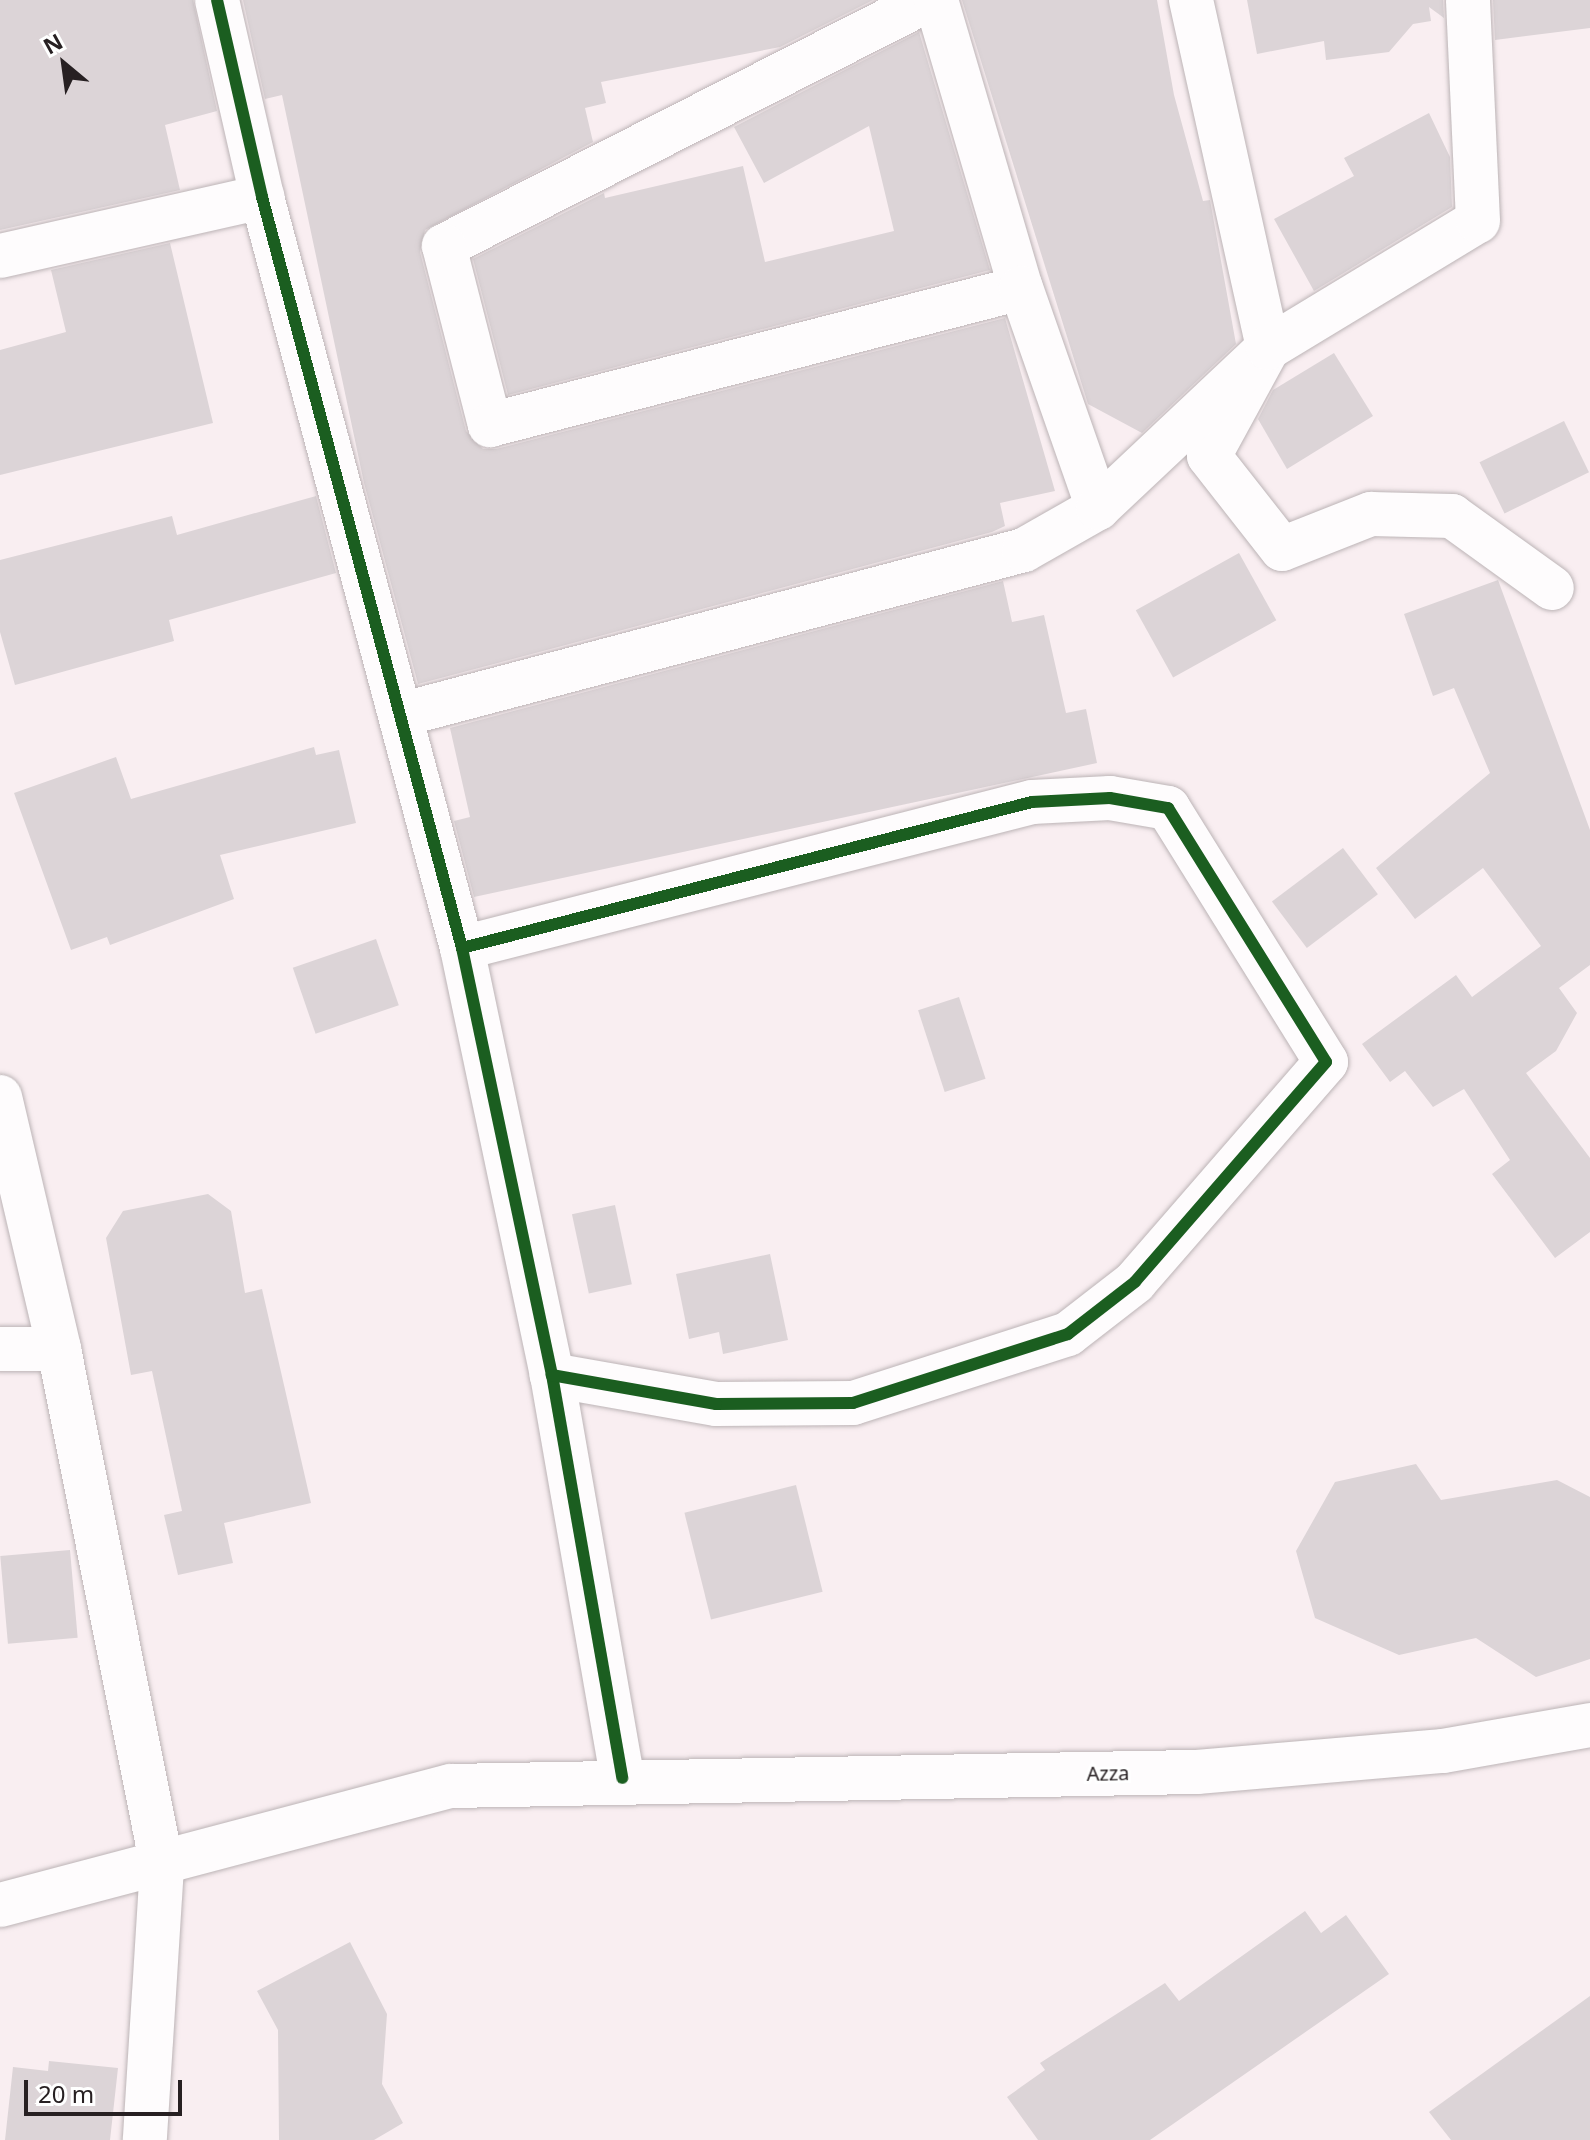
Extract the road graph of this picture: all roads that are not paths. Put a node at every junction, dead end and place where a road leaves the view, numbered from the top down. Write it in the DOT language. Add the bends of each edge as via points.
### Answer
graph roads {
  1 [pos="217,0"];
  2 [pos="928,0"];
  3 [pos="936,0"];
  4 [pos="1191,0"];
  5 [pos="1468,0"];
  6 [pos="262,197"];
  7 [pos="0,256"];
  8 [pos="1021,288"];
  9 [pos="1268,348"];
  10 [pos="1098,508"];
  11 [pos="1552,588"];
  12 [pos="400,715"];
  13 [pos="462,948"];
  14 [pos="0,1097"];
  15 [pos="0,1349"];
  16 [pos="59,1349"];
  17 [pos="552,1375"];
  18 [pos="1590,1725"];
  19 [pos="622,1778"];
  20 [pos="162,1866"];
  21 [pos="0,1905"];
  22 [pos="145,2140"];
  1 -- 6 [label="street"];
  2 -- 8 [label="street" via="444,246 490,425"];
  3 -- 8 [label="street"];
  4 -- 9 [label="street"];
  5 -- 9 [label="street" via="1478,221"];
  6 -- 7 [label="street"];
  6 -- 12 [label="street"];
  8 -- 10 [label="street"];
  9 -- 10 [label="street"];
  9 -- 11 [label="street" via="1209,456 1282,549 1371,514 1452,516"];
  10 -- 12 [label="street" via="1024,550"];
  12 -- 13 [label="street"];
  13 -- 17 [label="street"];
  13 -- 17 [label="street" via="1032,802 1110,798 1168,808 1326,1062 1135,1282 1068,1334 853,1403 716,1404"];
  14 -- 16 [label="street"];
  15 -- 16 [label="street"];
  16 -- 20 [label="street"];
  17 -- 19 [label="street"];
  18 -- 19 [label="street, Azza" via="1443,1751 1197,1772"];
  19 -- 20 [label="street, Azza" via="451,1786"];
  20 -- 21 [label="street, Azza"];
  20 -- 22 [label="street"];
}
